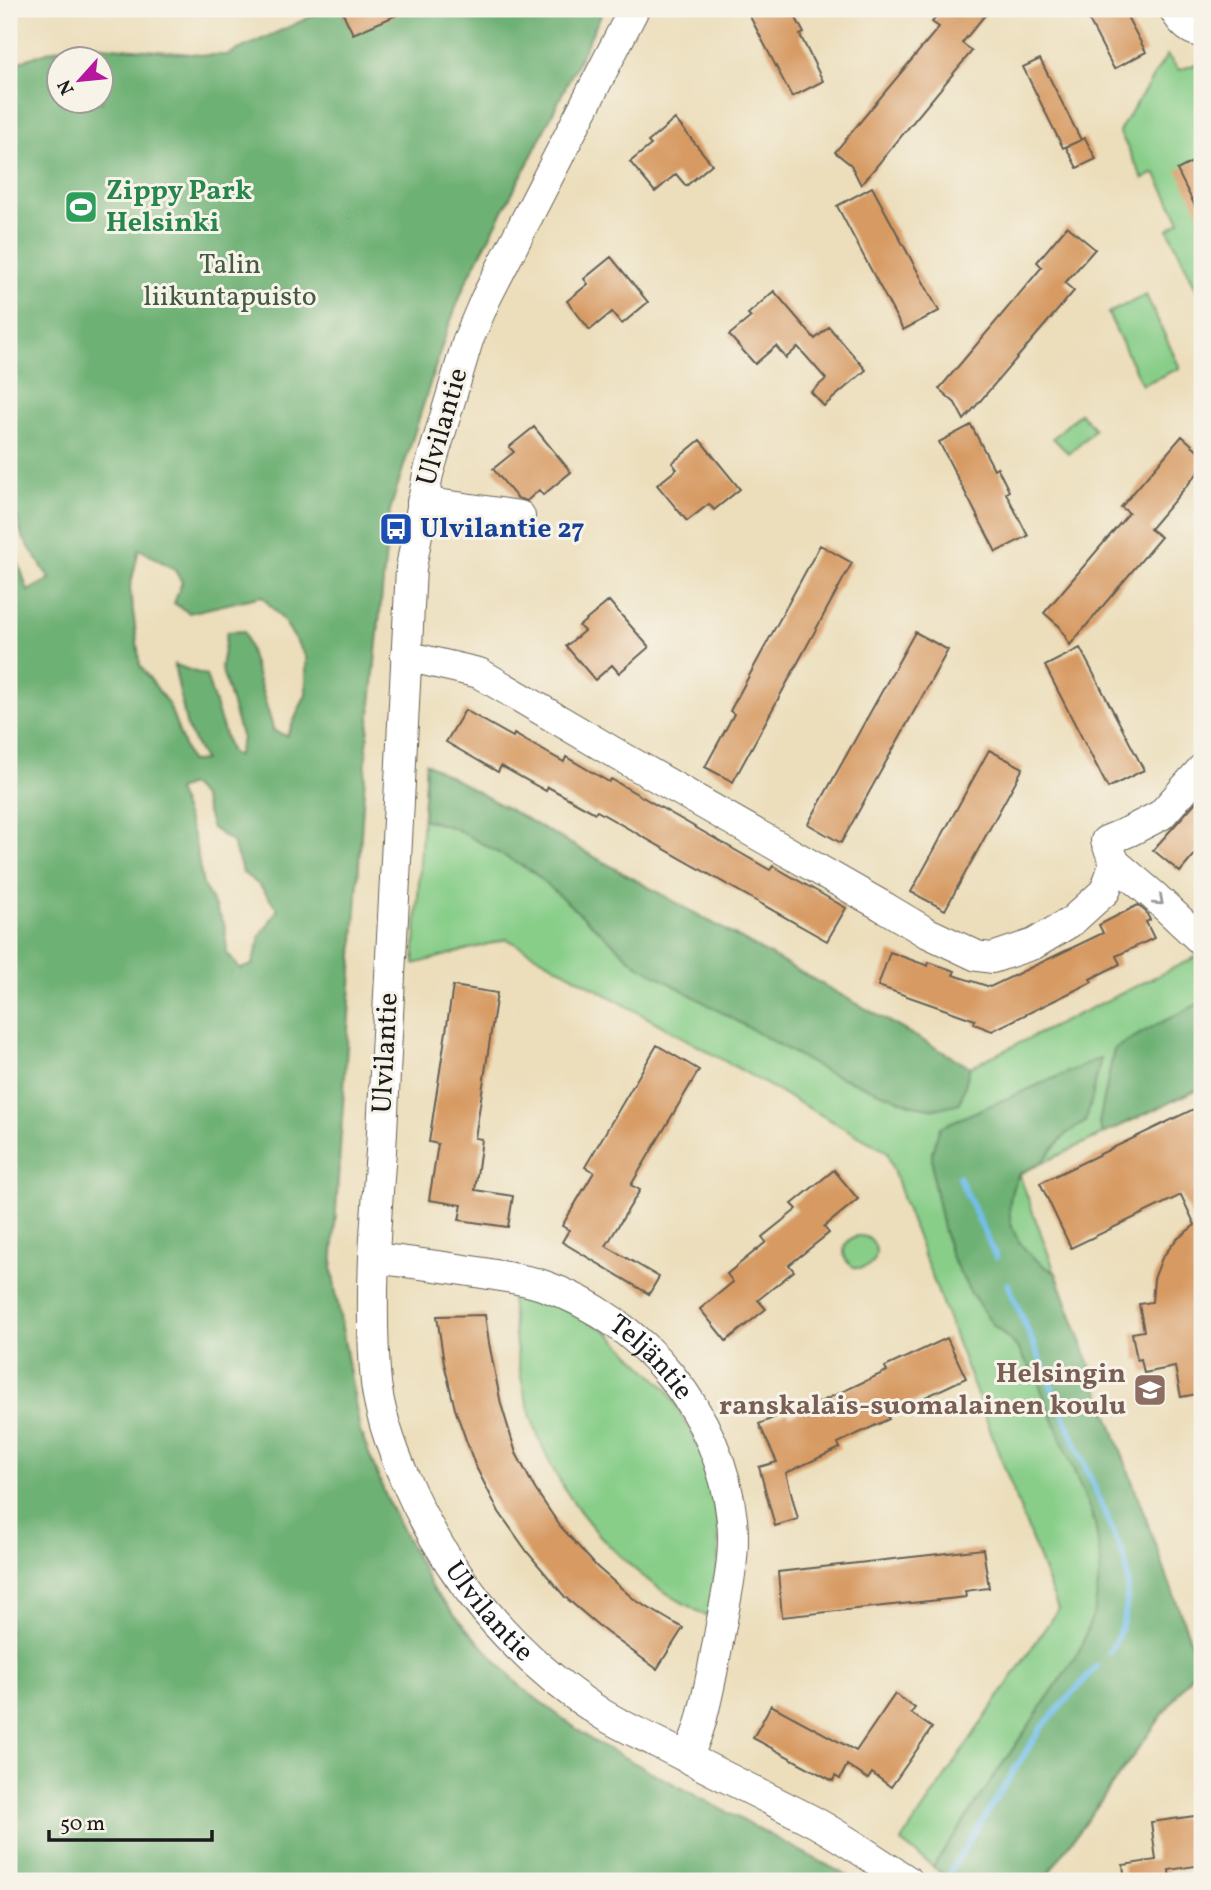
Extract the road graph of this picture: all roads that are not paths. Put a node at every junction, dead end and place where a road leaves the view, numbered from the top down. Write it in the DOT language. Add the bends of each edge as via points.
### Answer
graph roads {
  1 [pos="635,9"];
  2 [pos="1174,9"];
  3 [pos="1202,32"];
  4 [pos="422,502"];
  5 [pos="520,516"];
  6 [pos="406,656"];
  7 [pos="1202,769"];
  8 [pos="1115,863"];
  9 [pos="1202,940"];
  10 [pos="374,1258"];
  11 [pos="687,1758"];
  12 [pos="908,1881"];
  1 -- 4 [label="street, Ulvilantie" via="486,298 468,340"];
  2 -- 3 [label="street" via="1179,19"];
  4 -- 5 [label="street"];
  4 -- 6 [label="street, Ulvilantie" via="411,568"];
  6 -- 8 [label="street" via="479,673 926,932 977,956 992,958 1034,944 1072,921 1105,891"];
  6 -- 10 [label="street, Ulvilantie"];
  7 -- 8 [label="street" via="1161,815 1106,841"];
  8 -- 9 [label="street, one-way"];
  10 -- 11 [label="street, Ulvilantie" via="375,1363 382,1410 397,1461 457,1576 537,1667 605,1716"];
  10 -- 11 [label="street, Teljäntie" via="539,1283 576,1299 643,1345 687,1398 723,1476 733,1541 703,1715"];
  11 -- 12 [label="street, Ulvilantie" via="808,1818"];
}
